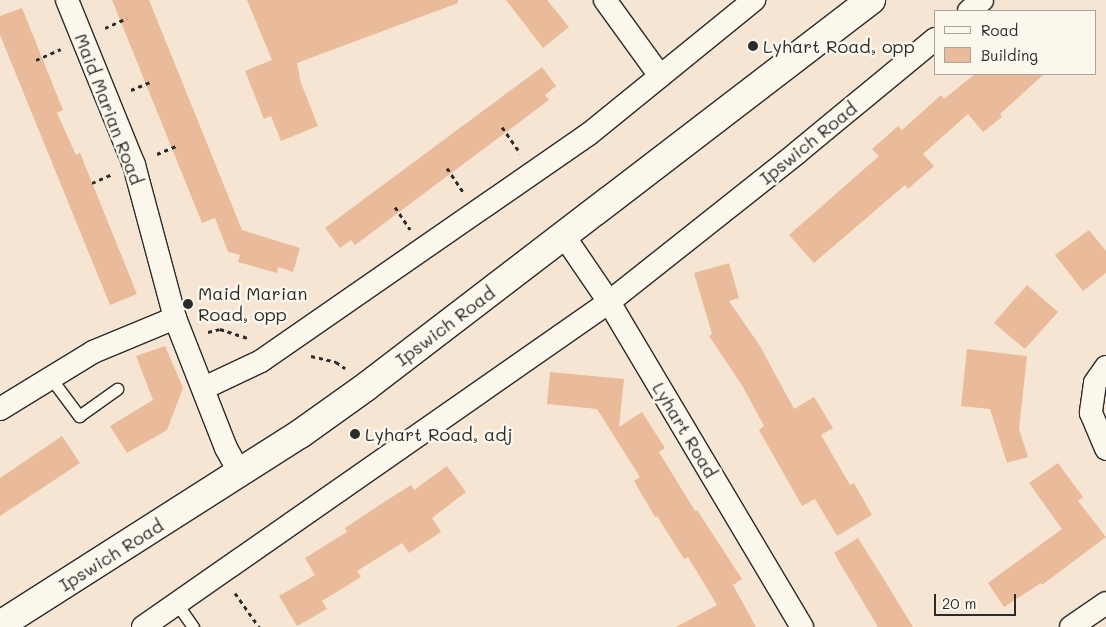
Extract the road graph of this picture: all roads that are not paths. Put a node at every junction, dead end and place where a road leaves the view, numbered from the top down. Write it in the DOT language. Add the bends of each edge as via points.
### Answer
graph roads {
  1 [pos="66,0"];
  2 [pos="604,0"];
  3 [pos="754,0"];
  4 [pos="871,0"];
  5 [pos="982,0"];
  6 [pos="969,10"];
  7 [pos="934,40"];
  8 [pos="660,76"];
  9 [pos="564,236"];
  10 [pos="609,302"];
  11 [pos="175,318"];
  12 [pos="1106,367"];
  13 [pos="50,377"];
  14 [pos="204,388"];
  15 [pos="117,389"];
  16 [pos="0,409"];
  17 [pos="1106,448"];
  18 [pos="240,473"];
  19 [pos="1106,602"];
  20 [pos="177,604"];
  21 [pos="0,626"];
  22 [pos="143,627"];
  23 [pos="193,627"];
  24 [pos="802,627"];
  25 [pos="1071,627"];
  1 -- 11 [label="street, Maid Marian Road" via="134,165"];
  2 -- 8 [label="street"];
  3 -- 8 [label="street"];
  4 -- 9 [label="highway, Ipswich Road"];
  5 -- 6 [label="street"];
  7 -- 10 [label="street, Ipswich Road"];
  8 -- 14 [label="street" via="589,134 261,360"];
  9 -- 10 [label="street, Lyhart Road"];
  9 -- 18 [label="highway, Ipswich Road" via="367,386"];
  10 -- 20 [label="street, Ipswich Road"];
  10 -- 24 [label="street, Lyhart Road"];
  11 -- 13 [label="street" via="93,352"];
  11 -- 14 [label="street, Maid Marian Road"];
  12 -- 17 [label="street" via="1095,383 1091,413"];
  13 -- 15 [label="lane" via="79,416"];
  13 -- 16 [label="street"];
  14 -- 18 [label="street, Maid Marian Road" via="226,448"];
  18 -- 21 [label="highway, Ipswich Road"];
  19 -- 25 [label="street"];
  20 -- 22 [label="street, Ipswich Road"];
  20 -- 23 [label="lane"];
}
